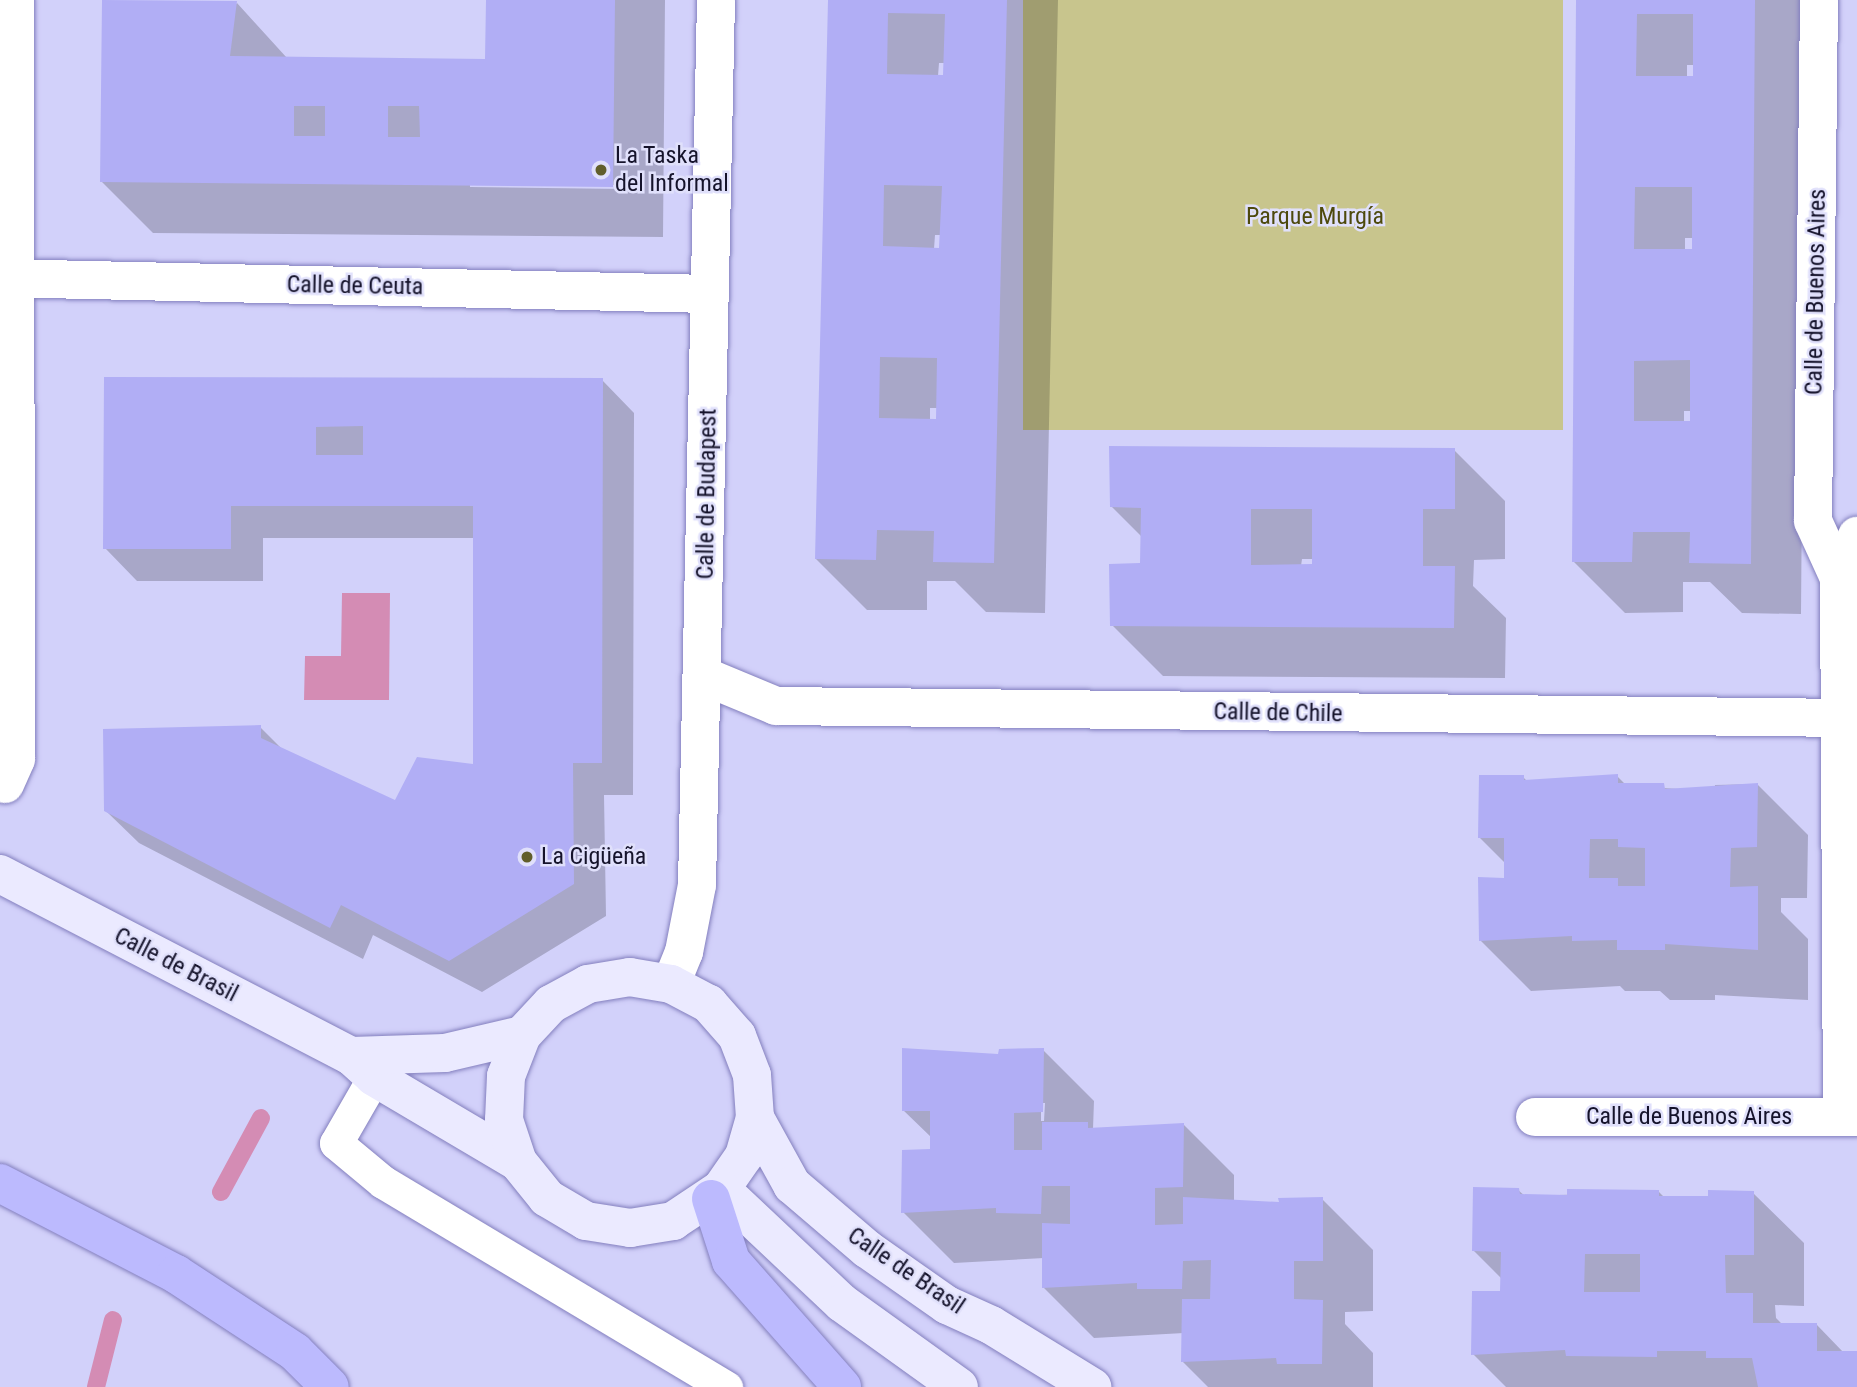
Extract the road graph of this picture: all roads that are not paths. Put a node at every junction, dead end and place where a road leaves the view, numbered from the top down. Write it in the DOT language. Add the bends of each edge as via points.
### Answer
graph roads {
  1 [pos="15,0"];
  2 [pos="716,0"];
  3 [pos="1819,0"];
  4 [pos="6,278"];
  5 [pos="710,294"];
  6 [pos="1857,536"];
  7 [pos="1839,578"];
  8 [pos="704,676"];
  9 [pos="1849,718"];
  10 [pos="5,784"];
  11 [pos="0,874"];
  12 [pos="671,984"];
  13 [pos="522,1035"];
  14 [pos="362,1066"];
  15 [pos="1535,1117"];
  16 [pos="1850,1117"];
  17 [pos="755,1118"];
  18 [pos="518,1162"];
  19 [pos="0,1182"];
  20 [pos="716,1194"];
  21 [pos="330,1387"];
  22 [pos="726,1387"];
  23 [pos="842,1387"];
  24 [pos="960,1387"];
  25 [pos="1092,1387"];
  1 -- 4 [label="street"];
  2 -- 5 [label="street, Calle de Budapest"];
  3 -- 7 [label="street, Calle de Buenos Aires" via="1813,521"];
  4 -- 5 [label="street, Calle de Ceuta"];
  4 -- 10 [label="street" via="16,759"];
  5 -- 8 [label="street, Calle de Budapest"];
  6 -- 7 [label="street, Calle de Buenos Aires"];
  7 -- 9 [label="street, Calle de Buenos Aires"];
  8 -- 9 [label="street, Calle de Chile" via="776,706"];
  8 -- 12 [label="street, Calle de Budapest" via="697,885 684,952"];
  9 -- 16 [label="street, Calle de Buenos Aires"];
  11 -- 14 [label="street, Calle de Brasil"];
  12 -- 13 [label="street" via="630,977 588,984 551,1004"];
  12 -- 17 [label="street" via="709,1004 737,1036 752,1075"];
  13 -- 14 [label="street, Calle de Brasil"];
  13 -- 18 [label="street" via="506,1076 504,1120"];
  14 -- 18 [label="street, Calle de Brasil"];
  14 -- 22 [label="lane" via="336,1143 383,1182"];
  15 -- 16 [label="street, Calle de Buenos Aires"];
  17 -- 20 [label="street" via="744,1156"];
  17 -- 25 [label="street, Calle de Brasil" via="792,1185 867,1249 947,1305 991,1325"];
  18 -- 20 [label="street" via="547,1198 586,1221 630,1228 673,1221"];
  19 -- 21 [label="highway" via="176,1274 295,1352"];
  20 -- 23 [label="highway" via="731,1261"];
  20 -- 24 [label="street" via="842,1303"];
}
